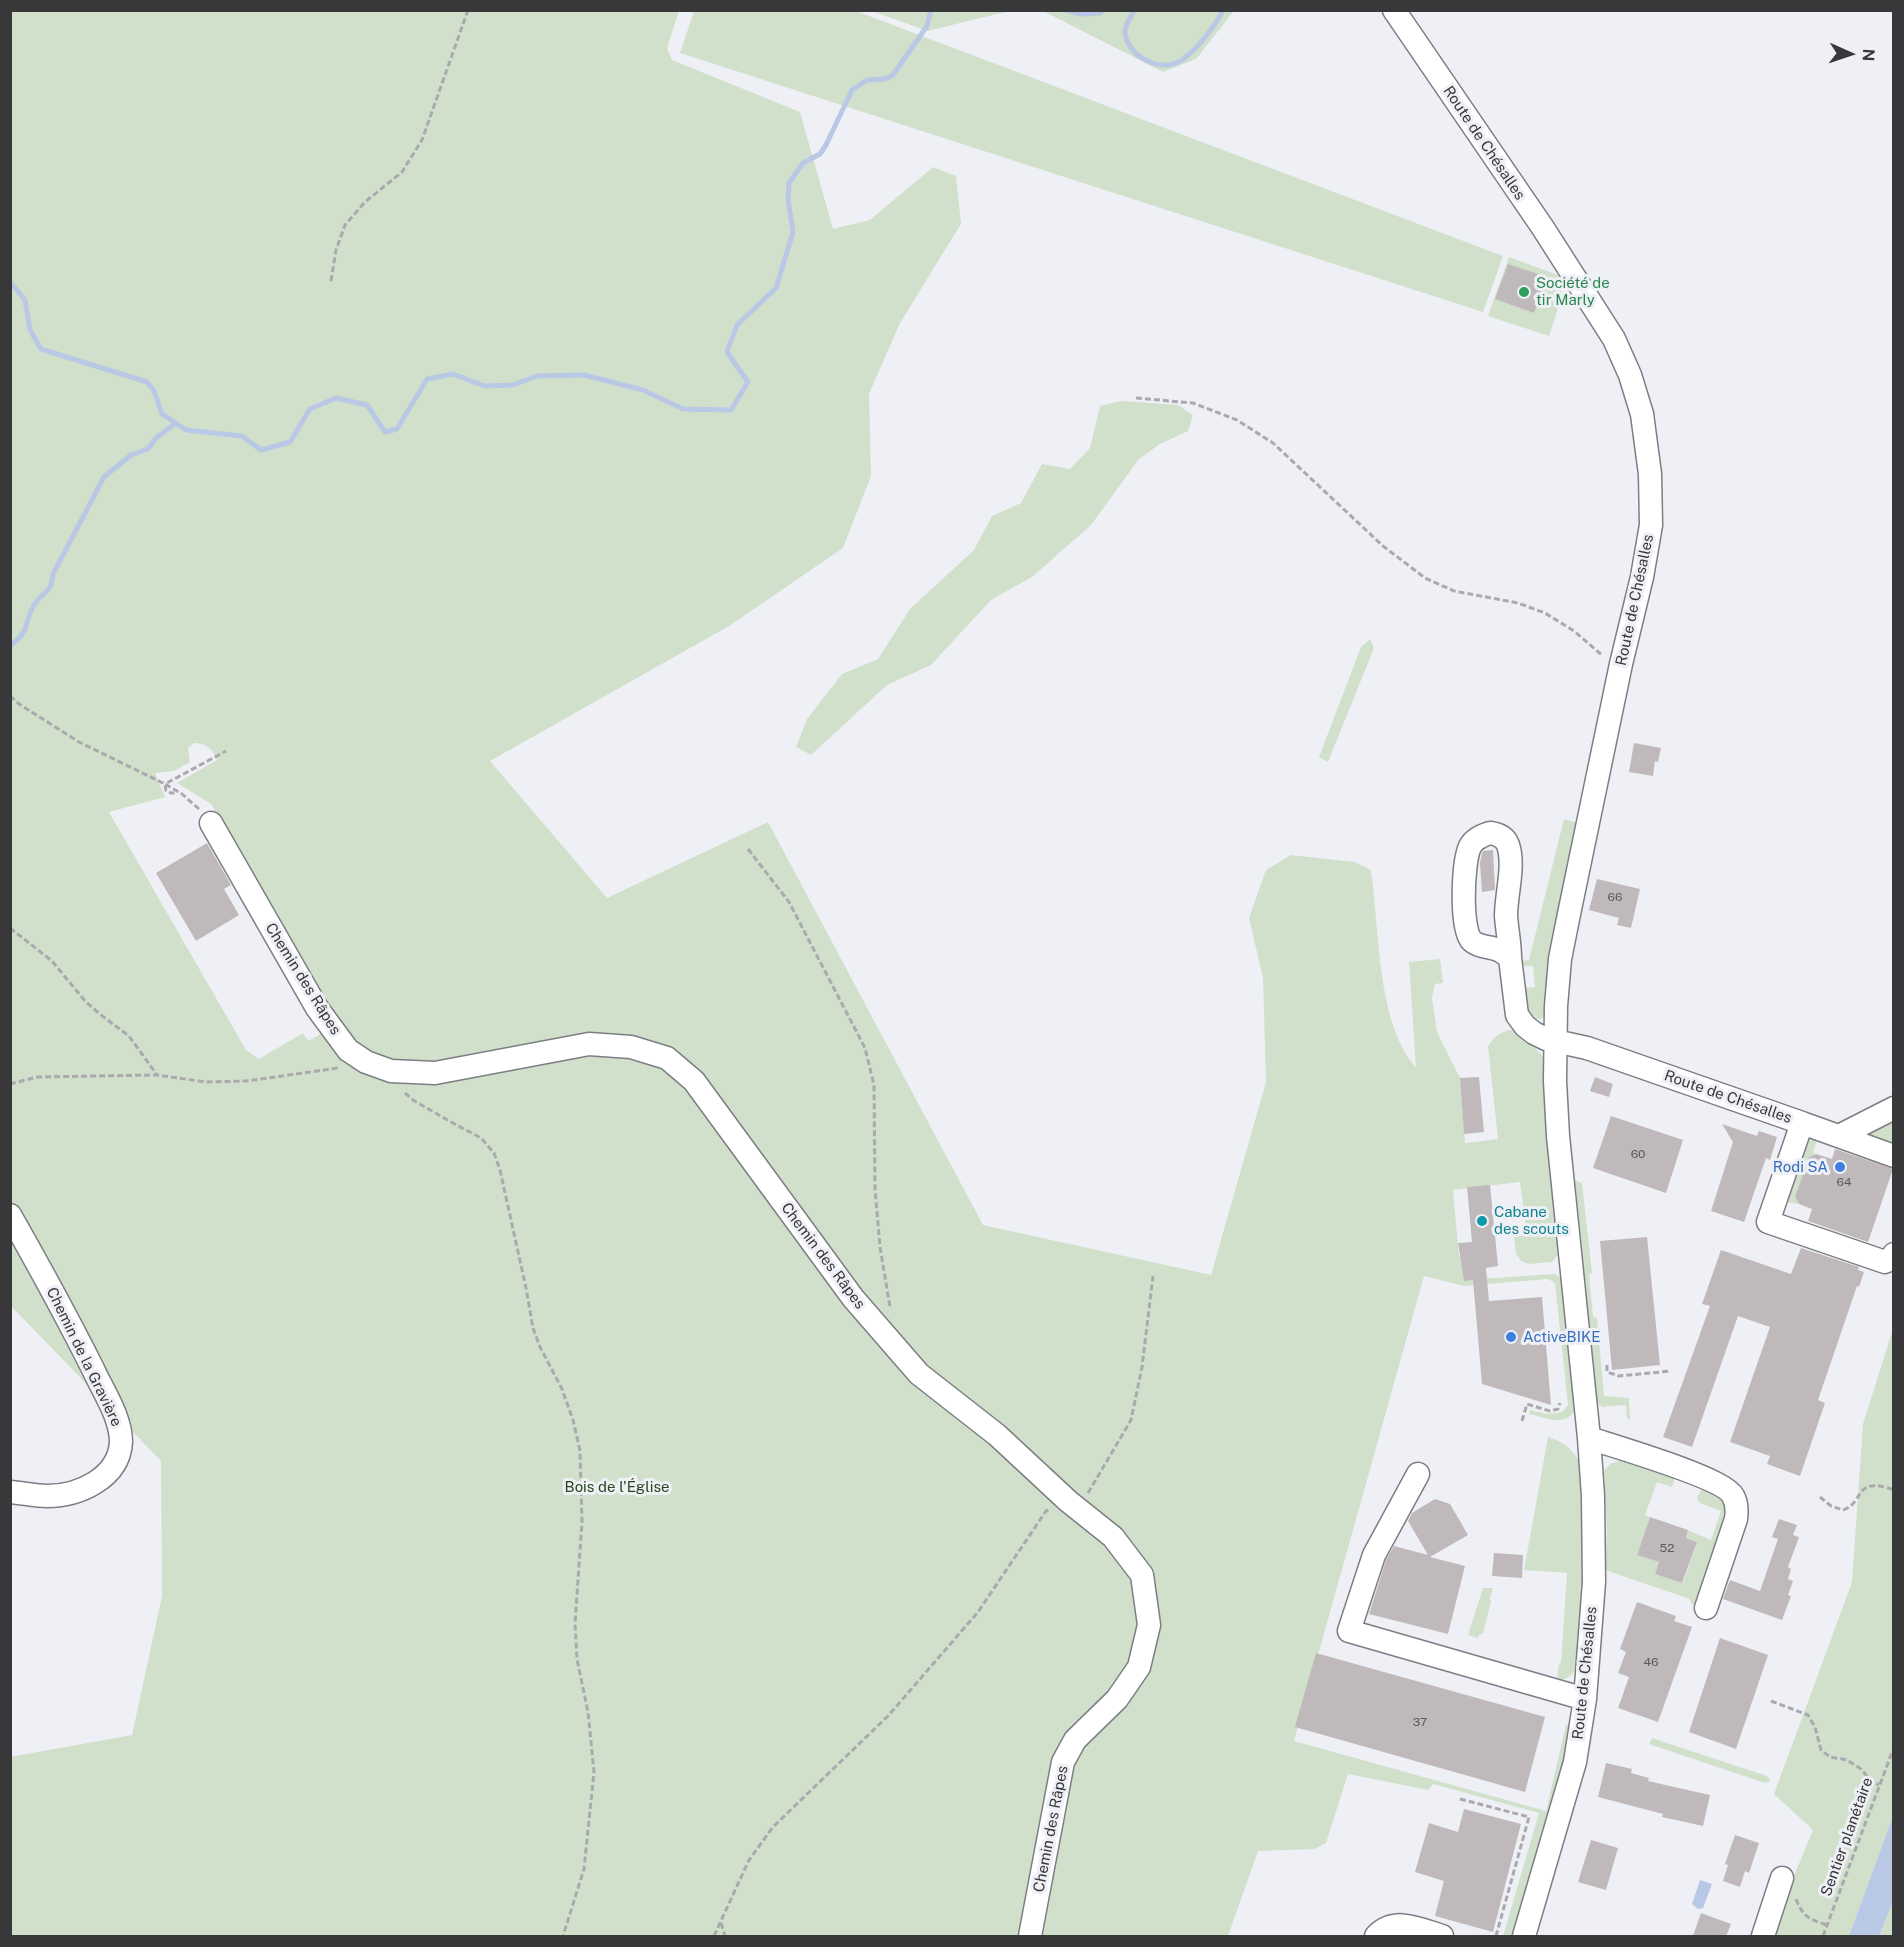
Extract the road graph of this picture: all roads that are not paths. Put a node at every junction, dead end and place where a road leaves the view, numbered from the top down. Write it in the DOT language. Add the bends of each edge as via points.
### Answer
graph roads {
  1 [pos="1394,10"];
  2 [pos="211,823"];
  3 [pos="1510,958"];
  4 [pos="1555,1040"];
  5 [pos="1893,1108"];
  6 [pos="1802,1123"];
  7 [pos="1839,1136"];
  8 [pos="1893,1156"];
  9 [pos="10,1215"];
  10 [pos="1893,1254"];
  11 [pos="1589,1438"];
  12 [pos="1418,1474"];
  13 [pos="10,1492"];
  14 [pos="1706,1608"];
  15 [pos="1586,1699"];
  16 [pos="1782,1878"];
  17 [pos="1030,1936"];
  18 [pos="1376,1936"];
  19 [pos="1442,1936"];
  20 [pos="1524,1936"];
  21 [pos="1763,1936"];
  1 -- 4 [label="street, Route de Chésalles" via="1614,339 1642,414 1650,474 1651,525 1560,959"];
  2 -- 17 [label="street, Chemin des Râpes" via="317,1008 348,1050 366,1062 391,1071 435,1073 589,1044 631,1047 667,1058 694,1081 853,1298 920,1374 997,1435 1113,1537 1142,1575 1149,1625 1139,1667 1117,1699 1075,1740 1063,1762"];
  3 -- 3 [label="street" via="1506,918 1508,846 1505,839 1490,833 1476,838 1469,848 1464,903 1467,930 1472,940"];
  3 -- 4 [label="street" via="1517,1015 1534,1033"];
  4 -- 6 [label="street, Route de Chésalles"];
  4 -- 11 [label="street, Route de Chésalles" via="1558,1136"];
  5 -- 7 [label="street"];
  6 -- 7 [label="street"];
  6 -- 10 [label="street, Route de Chésalles" via="1768,1222 1886,1263"];
  7 -- 8 [label="street"];
  9 -- 13 [label="street, Chemin de la Gravière" via="61,1305 117,1421 121,1441 114,1465 93,1484 55,1496"];
  11 -- 14 [label="street" via="1695,1475 1726,1488 1733,1496 1736,1519"];
  11 -- 15 [label="street, Route de Chésalles" via="1594,1582"];
  12 -- 15 [label="street" via="1374,1555 1349,1631"];
  15 -- 20 [label="street, Route de Chésalles" via="1575,1762"];
  16 -- 21 [label="street"];
  18 -- 19 [label="street" via="1390,1926 1404,1924"];
}
